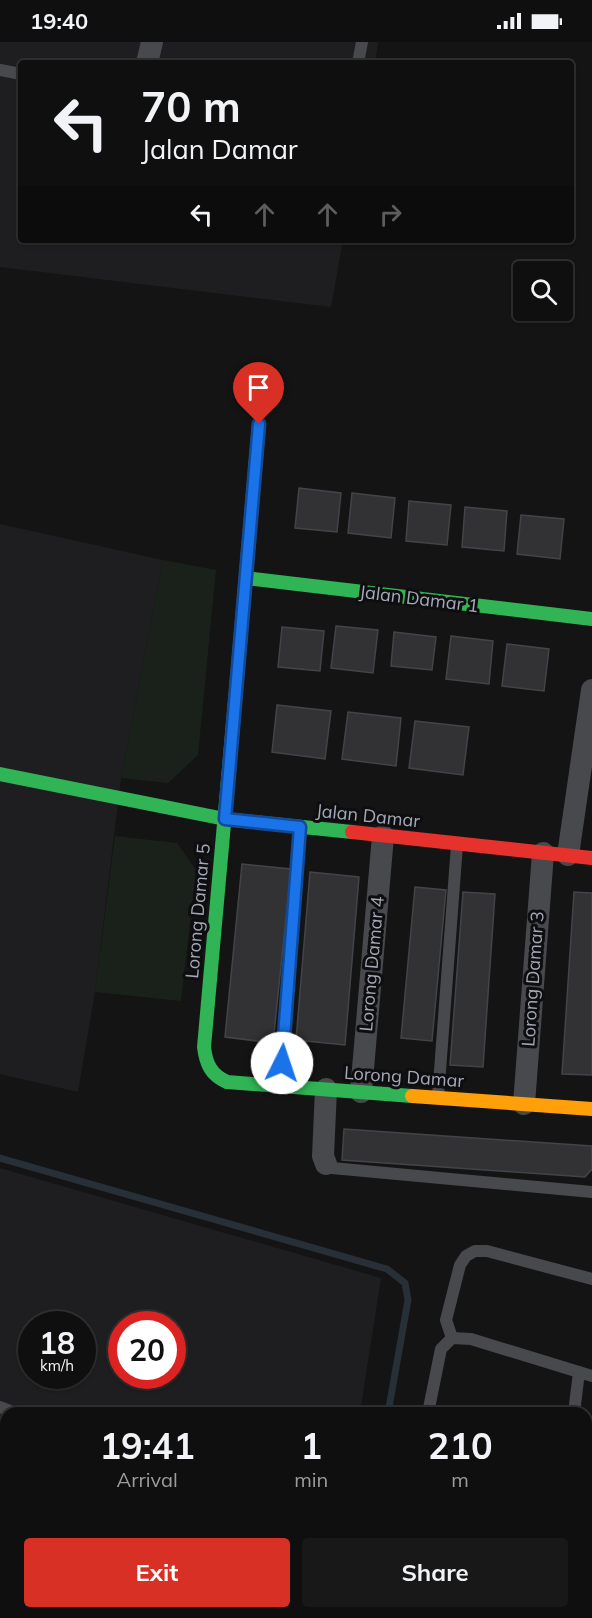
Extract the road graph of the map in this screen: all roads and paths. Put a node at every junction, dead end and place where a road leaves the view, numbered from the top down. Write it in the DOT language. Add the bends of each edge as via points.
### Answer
graph roads {
  1 [pos="152,42"];
  2 [pos="362,42"];
  3 [pos="148,60"];
  4 [pos="359,60"];
  5 [pos="0,70"];
  6 [pos="18,73"];
  7 [pos="259,424"];
  8 [pos="246,578"];
  9 [pos="592,619"];
  10 [pos="591,700"];
  11 [pos="0,774"];
  12 [pos="584,801"];
  13 [pos="225,819"];
  14 [pos="300,827"];
  15 [pos="383,836"];
  16 [pos="457,844"];
  17 [pos="543,853"];
  18 [pos="568,855"];
  19 [pos="592,858"];
  20 [pos="213,1077"];
  21 [pos="280,1086"];
  22 [pos="326,1089"];
  23 [pos="361,1092"];
  24 [pos="438,1098"];
  25 [pos="524,1104"];
  26 [pos="592,1109"];
  27 [pos="326,1164"];
  28 [pos="592,1192"];
  29 [pos="592,1279"];
  30 [pos="452,1338"];
  31 [pos="586,1371"];
  32 [pos="592,1376"];
  33 [pos="429,1407"];
  34 [pos="576,1407"];
  1 -- 3 [label="street"];
  2 -- 4 [label="lane"];
  5 -- 6 [label="lane"];
  7 -- 8 [label="street, Lorong Damar 5"];
  8 -- 9 [label="street, Jalan Damar 1"];
  8 -- 13 [label="street, Lorong Damar 5"];
  10 -- 12 [label="street"];
  11 -- 13 [label="street, Jalan Damar"];
  12 -- 18 [label="street"];
  13 -- 14 [label="street, Jalan Damar"];
  13 -- 20 [label="street, Lorong Damar 5" via="204,1047"];
  14 -- 15 [label="street, Jalan Damar"];
  14 -- 21 [label="lane"];
  15 -- 16 [label="street, Jalan Damar"];
  15 -- 23 [label="street, Lorong Damar 4"];
  16 -- 17 [label="street, Jalan Damar"];
  16 -- 24 [label="lane"];
  17 -- 18 [label="street, Jalan Damar"];
  17 -- 25 [label="street, Lorong Damar 3"];
  18 -- 19 [label="street, Jalan Damar"];
  20 -- 21 [label="street, Lorong Damar" via="227,1082"];
  21 -- 22 [label="street, Lorong Damar"];
  22 -- 23 [label="street, Lorong Damar"];
  22 -- 27 [label="street"];
  23 -- 24 [label="street, Lorong Damar"];
  24 -- 25 [label="street, Lorong Damar"];
  25 -- 26 [label="street, Lorong Damar"];
  27 -- 28 [label="lane" via="332,1168"];
  29 -- 30 [label="lane" via="475,1251 460,1265 446,1320"];
  30 -- 31 [label="lane" via="471,1339"];
  30 -- 33 [label="lane" via="441,1348"];
  31 -- 32 [label="lane"];
  31 -- 34 [label="lane"];
}
